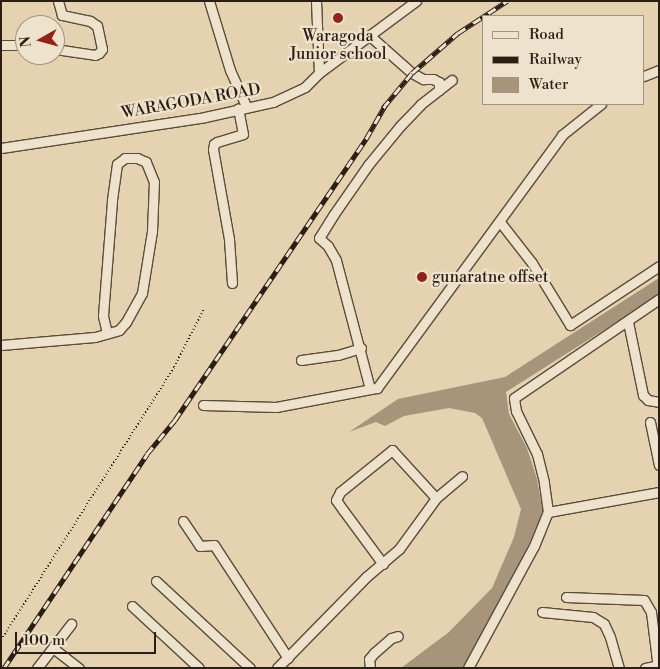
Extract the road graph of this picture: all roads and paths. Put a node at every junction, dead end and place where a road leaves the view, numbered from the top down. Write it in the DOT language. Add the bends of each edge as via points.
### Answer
graph roads {
  1 [pos="58,1"];
  2 [pos="209,1"];
  3 [pos="316,1"];
  4 [pos="416,1"];
  5 [pos="62,15"];
  6 [pos="65,16"];
  7 [pos="370,36"];
  8 [pos="1,45"];
  9 [pos="15,45"];
  10 [pos="65,50"];
  11 [pos="659,70"];
  12 [pos="319,73"];
  13 [pos="645,76"];
  14 [pos="452,80"];
  15 [pos="439,90"];
  16 [pos="600,105"];
  17 [pos="242,107"];
  18 [pos="1,148"];
  19 [pos="500,222"];
  20 [pos="659,266"];
  21 [pos="232,283"];
  22 [pos="659,299"];
  23 [pos="204,308"];
  24 [pos="628,322"];
  25 [pos="107,334"];
  26 [pos="1,345"];
  27 [pos="361,348"];
  28 [pos="301,360"];
  29 [pos="370,389"];
  30 [pos="659,402"];
  31 [pos="203,405"];
  32 [pos="650,422"];
  33 [pos="659,465"];
  34 [pos="462,476"];
  35 [pos="659,492"];
  36 [pos="436,498"];
  37 [pos="548,512"];
  38 [pos="183,521"];
  39 [pos="384,564"];
  40 [pos="156,581"];
  41 [pos="566,597"];
  42 [pos="132,606"];
  43 [pos="542,612"];
  44 [pos="71,624"];
  45 [pos="398,636"];
  46 [pos="1,640"];
  47 [pos="53,648"];
  48 [pos="288,658"];
  49 [pos="658,666"];
  50 [pos="37,668"];
  51 [pos="80,668"];
  52 [pos="200,668"];
  53 [pos="250,668"];
  54 [pos="277,668"];
  55 [pos="370,668"];
  56 [pos="468,668"];
  57 [pos="619,668"];
  58 [pos="645,668"];
  1 -- 5 [label="street"];
  2 -- 17 [label="street"];
  3 -- 12 [label="street"];
  4 -- 7 [label="street, WARAGODA ROAD"];
  6 -- 10 [label="street" via="90,21 97,26 102,49 95,55"];
  7 -- 12 [label="street, WARAGODA ROAD"];
  7 -- 15 [label="street" via="412,73 423,80 439,82"];
  8 -- 9 [label="street"];
  11 -- 13 [label="street"];
  12 -- 17 [label="street, WARAGODA ROAD" via="305,87 290,95 273,102"];
  14 -- 15 [label="street"];
  15 -- 27 [label="street" via="421,104 374,159 319,238 336,260"];
  16 -- 19 [label="street" via="562,135"];
  17 -- 18 [label="street, WARAGODA ROAD" via="205,117"];
  17 -- 21 [label="street" via="243,134 217,142 212,149 230,248"];
  19 -- 20 [label="street" via="532,263 570,324"];
  19 -- 29 [label="street" via="377,388"];
  22 -- 24 [label="street"];
  23 -- 46 [label="path" via="174,367"];
  24 -- 30 [label="street" via="642,395"];
  24 -- 37 [label="street" via="514,398 516,411 537,454"];
  25 -- 25 [label="street" via="119,330 126,322 144,284 152,231 154,182 146,162 137,158 125,158 118,164 103,316"];
  25 -- 26 [label="street" via="68,341"];
  27 -- 28 [label="street"];
  27 -- 29 [label="street"];
  29 -- 31 [label="street" via="276,407"];
  32 -- 33 [label="street"];
  34 -- 36 [label="street"];
  35 -- 37 [label="street"];
  36 -- 39 [label="street" via="413,532"];
  36 -- 39 [label="street" via="392,450 340,492 336,500"];
  37 -- 56 [label="street" via="534,546"];
  38 -- 48 [label="street" via="200,546 214,545"];
  39 -- 48 [label="street" via="366,577"];
  40 -- 53 [label="street"];
  41 -- 49 [label="street" via="644,600 651,612"];
  42 -- 52 [label="street"];
  43 -- 57 [label="street" via="593,617 604,624"];
  44 -- 47 [label="street"];
  45 -- 55 [label="street" via="374,653 369,659"];
  47 -- 50 [label="street"];
  47 -- 51 [label="street"];
  48 -- 54 [label="street"];
  49 -- 58 [label="street"];
}
